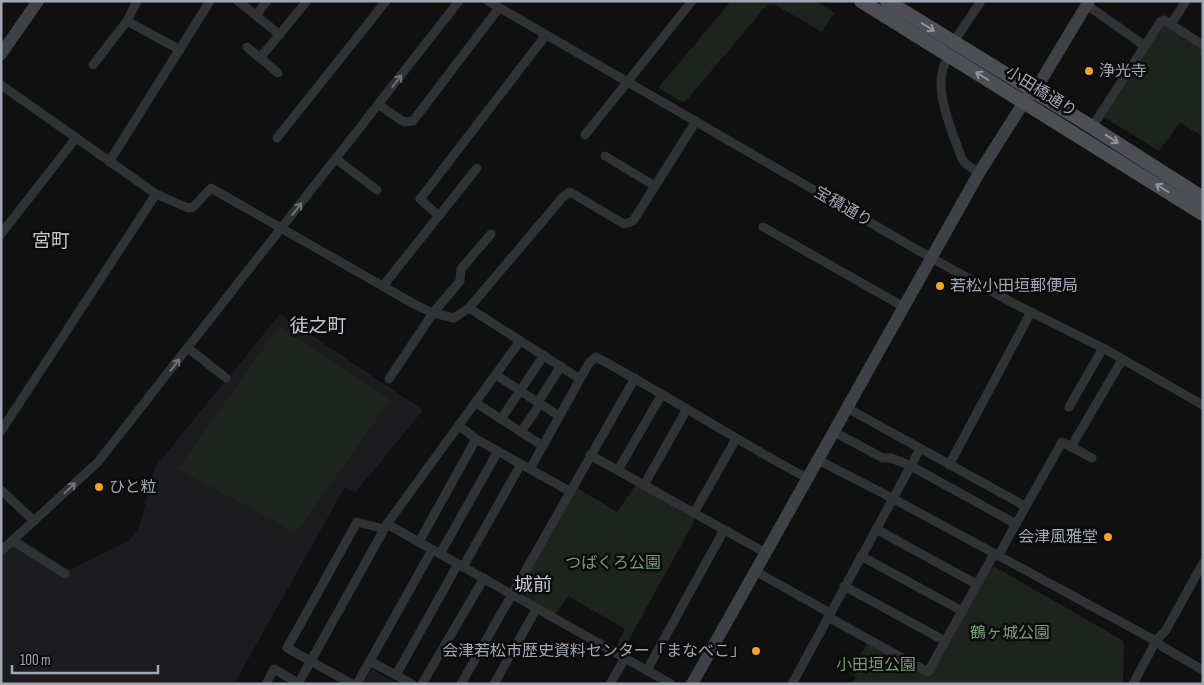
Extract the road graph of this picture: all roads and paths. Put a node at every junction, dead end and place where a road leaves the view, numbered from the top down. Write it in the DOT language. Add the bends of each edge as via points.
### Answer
graph roads {
  1 [pos="38,1"];
  2 [pos="137,1"];
  3 [pos="210,1"];
  4 [pos="238,1"];
  5 [pos="267,1"];
  6 [pos="308,1"];
  7 [pos="386,1"];
  8 [pos="459,1"];
  9 [pos="488,1"];
  10 [pos="692,1"];
  11 [pos="861,1"];
  12 [pos="887,1"];
  13 [pos="981,1"];
  14 [pos="1186,1"];
  15 [pos="1088,3"];
  16 [pos="499,8"];
  17 [pos="256,15"];
  18 [pos="127,21"];
  19 [pos="1171,24"];
  20 [pos="280,35"];
  21 [pos="546,35"];
  22 [pos="1203,45"];
  23 [pos="1144,46"];
  24 [pos="247,47"];
  25 [pos="951,49"];
  26 [pos="180,50"];
  27 [pos="1,54"];
  28 [pos="260,58"];
  29 [pos="93,65"];
  30 [pos="278,72"];
  31 [pos="628,82"];
  32 [pos="1,85"];
  33 [pos="1033,90"];
  34 [pos="1024,102"];
  35 [pos="379,105"];
  36 [pos="696,121"];
  37 [pos="1092,127"];
  38 [pos="585,134"];
  39 [pos="76,138"];
  40 [pos="277,138"];
  41 [pos="605,156"];
  42 [pos="336,159"];
  43 [pos="109,162"];
  44 [pos="476,168"];
  45 [pos="979,173"];
  46 [pos="655,186"];
  47 [pos="376,190"];
  48 [pos="156,194"];
  49 [pos="1203,198"];
  50 [pos="1203,214"];
  51 [pos="439,216"];
  52 [pos="282,227"];
  53 [pos="762,227"];
  54 [pos="1,234"];
  55 [pos="491,234"];
  56 [pos="932,258"];
  57 [pos="383,286"];
  58 [pos="904,307"];
  59 [pos="469,308"];
  60 [pos="1031,312"];
  61 [pos="433,313"];
  62 [pos="520,340"];
  63 [pos="188,348"];
  64 [pos="1102,348"];
  65 [pos="544,355"];
  66 [pos="1122,360"];
  67 [pos="561,366"];
  68 [pos="496,375"];
  69 [pos="226,378"];
  70 [pos="635,378"];
  71 [pos="389,379"];
  72 [pos="580,379"];
  73 [pos="520,391"];
  74 [pos="662,394"];
  75 [pos="476,402"];
  76 [pos="539,403"];
  77 [pos="1203,404"];
  78 [pos="1069,407"];
  79 [pos="847,408"];
  80 [pos="687,409"];
  81 [pos="559,416"];
  82 [pos="501,419"];
  83 [pos="458,426"];
  84 [pos="1,432"];
  85 [pos="521,432"];
  86 [pos="834,432"];
  87 [pos="476,439"];
  88 [pos="736,439"];
  89 [pos="543,446"];
  90 [pos="1071,447"];
  91 [pos="920,449"];
  92 [pos="498,452"];
  93 [pos="590,455"];
  94 [pos="1092,458"];
  95 [pos="818,460"];
  96 [pos="521,464"];
  97 [pos="949,465"];
  98 [pos="910,466"];
  99 [pos="530,469"];
  100 [pos="618,470"];
  101 [pos="807,478"];
  102 [pos="644,485"];
  103 [pos="1,490"];
  104 [pos="570,492"];
  105 [pos="892,498"];
  106 [pos="1025,506"];
  107 [pos="694,514"];
  108 [pos="34,521"];
  109 [pos="1016,524"];
  110 [pos="386,526"];
  111 [pos="876,529"];
  112 [pos="724,530"];
  113 [pos="13,542"];
  114 [pos="419,542"];
  115 [pos="1,551"];
  116 [pos="436,552"];
  117 [pos="766,553"];
  118 [pos="996,555"];
  119 [pos="861,556"];
  120 [pos="1203,564"];
  121 [pos="460,566"];
  122 [pos="755,572"];
  123 [pos="65,574"];
  124 [pos="484,578"];
  125 [pos="976,584"];
  126 [pos="844,586"];
  127 [pos="511,594"];
  128 [pos="537,608"];
  129 [pos="962,611"];
  130 [pos="829,615"];
  131 [pos="945,641"];
  132 [pos="1156,641"];
  133 [pos="625,658"];
  134 [pos="311,661"];
  135 [pos="370,661"];
  136 [pos="647,670"];
  137 [pos="1203,670"];
  138 [pos="396,675"];
  139 [pos="266,684"];
  140 [pos="298,684"];
  141 [pos="352,684"];
  142 [pos="356,684"];
  143 [pos="412,684"];
  144 [pos="422,684"];
  145 [pos="461,684"];
  146 [pos="494,684"];
  147 [pos="610,684"];
  148 [pos="671,684"];
  149 [pos="692,684"];
  150 [pos="792,684"];
  151 [pos="1133,684"];
  1 -- 27 [label="street"];
  2 -- 18 [label="street"];
  3 -- 26 [label="street"];
  4 -- 17 [label="street"];
  5 -- 17 [label="street"];
  6 -- 20 [label="street"];
  7 -- 40 [label="street"];
  35 -- 8 [label="street, one-way"];
  9 -- 16 [label="street, 宝積通り"];
  10 -- 31 [label="street"];
  11 -- 25 [label="main road, 小田橋通り"];
  12 -- 25 [label="main road, 小田橋通り, one-way"];
  13 -- 25 [label="street"];
  14 -- 19 [label="street"];
  15 -- 23 [label="street"];
  15 -- 33 [label="street"];
  16 -- 21 [label="street, 宝積通り"];
  16 -- 35 [label="street" via="413,120 404,122"];
  17 -- 20 [label="street"];
  18 -- 26 [label="street"];
  18 -- 29 [label="street"];
  19 -- 22 [label="street"];
  19 -- 23 [label="street" via="1161,21"];
  20 -- 28 [label="street"];
  21 -- 31 [label="street, 宝積通り"];
  21 -- 51 [label="street" via="420,199"];
  23 -- 37 [label="street"];
  24 -- 28 [label="street"];
  25 -- 33 [label="main road, 小田橋通り"];
  34 -- 25 [label="main road, 小田橋通り, one-way"];
  25 -- 45 [label="street" via="942,68 942,97 962,159"];
  26 -- 43 [label="street"];
  28 -- 30 [label="street"];
  31 -- 36 [label="street, 宝積通り"];
  31 -- 38 [label="street"];
  32 -- 39 [label="street"];
  33 -- 34 [label="street"];
  33 -- 37 [label="main road, 小田橋通り"];
  34 -- 45 [label="street"];
  50 -- 34 [label="main road, 小田橋通り, one-way"];
  35 -- 42 [label="street"];
  36 -- 46 [label="street"];
  36 -- 56 [label="street, 宝積通り"];
  37 -- 49 [label="main road, 小田橋通り, one-way"];
  39 -- 43 [label="street"];
  39 -- 54 [label="street"];
  41 -- 46 [label="street"];
  42 -- 47 [label="street"];
  52 -- 42 [label="street, one-way"];
  43 -- 48 [label="street"];
  44 -- 51 [label="street"];
  45 -- 56 [label="street"];
  46 -- 59 [label="street" via="633,221 624,224 570,192"];
  48 -- 52 [label="street" via="188,208 193,207 211,188"];
  48 -- 84 [label="street"];
  51 -- 57 [label="street"];
  52 -- 57 [label="street"];
  52 -- 63 [label="street"];
  53 -- 58 [label="street"];
  55 -- 61 [label="street" via="461,269 460,281"];
  56 -- 58 [label="street"];
  56 -- 60 [label="street, 宝積通り"];
  57 -- 61 [label="street"];
  58 -- 79 [label="street"];
  59 -- 61 [label="street" via="454,318"];
  59 -- 62 [label="street"];
  60 -- 64 [label="street, 宝積通り"];
  60 -- 97 [label="street"];
  61 -- 71 [label="street"];
  62 -- 65 [label="street"];
  62 -- 68 [label="street"];
  63 -- 69 [label="street"];
  108 -- 63 [label="street, one-way" via="98,462"];
  64 -- 66 [label="street, 宝積通り"];
  64 -- 78 [label="street"];
  65 -- 67 [label="street"];
  65 -- 73 [label="street"];
  66 -- 77 [label="street, 宝積通り"];
  66 -- 90 [label="street"];
  67 -- 72 [label="street"];
  67 -- 76 [label="street"];
  68 -- 73 [label="street"];
  68 -- 75 [label="street"];
  70 -- 72 [label="street" via="596,357"];
  70 -- 74 [label="street"];
  70 -- 93 [label="street"];
  72 -- 81 [label="street"];
  73 -- 76 [label="street"];
  73 -- 82 [label="street"];
  74 -- 80 [label="street"];
  74 -- 100 [label="street"];
  75 -- 82 [label="street"];
  75 -- 83 [label="street"];
  76 -- 81 [label="street"];
  76 -- 85 [label="street"];
  79 -- 86 [label="street"];
  79 -- 91 [label="street"];
  80 -- 88 [label="street"];
  80 -- 102 [label="street"];
  81 -- 89 [label="street"];
  82 -- 85 [label="street"];
  83 -- 87 [label="street"];
  83 -- 110 [label="street"];
  85 -- 89 [label="street"];
  86 -- 95 [label="street"];
  86 -- 98 [label="street" via="884,458"];
  87 -- 92 [label="street"];
  87 -- 114 [label="street"];
  88 -- 101 [label="street"];
  88 -- 107 [label="street"];
  89 -- 99 [label="street"];
  90 -- 94 [label="street"];
  90 -- 106 [label="street" via="1062,442"];
  91 -- 97 [label="street"];
  91 -- 98 [label="street"];
  92 -- 96 [label="street"];
  92 -- 116 [label="street"];
  93 -- 100 [label="street"];
  93 -- 104 [label="street"];
  95 -- 101 [label="street"];
  95 -- 105 [label="street"];
  96 -- 99 [label="street"];
  96 -- 121 [label="street"];
  97 -- 106 [label="street"];
  98 -- 105 [label="street"];
  98 -- 109 [label="street"];
  99 -- 104 [label="street"];
  100 -- 102 [label="street"];
  101 -- 117 [label="street"];
  102 -- 107 [label="street"];
  103 -- 108 [label="street"];
  104 -- 127 [label="street"];
  105 -- 111 [label="street"];
  105 -- 118 [label="street"];
  106 -- 109 [label="street"];
  107 -- 112 [label="street"];
  108 -- 113 [label="street"];
  109 -- 118 [label="street"];
  110 -- 114 [label="street"];
  110 -- 134 [label="street"];
  110 -- 134 [label="street" via="357,522 296,631 287,648"];
  111 -- 119 [label="street"];
  111 -- 125 [label="street"];
  112 -- 117 [label="street"];
  112 -- 136 [label="street"];
  113 -- 115 [label="street"];
  113 -- 123 [label="street"];
  114 -- 116 [label="street"];
  116 -- 121 [label="street"];
  116 -- 135 [label="street"];
  117 -- 122 [label="street"];
  118 -- 125 [label="street"];
  118 -- 132 [label="street"];
  119 -- 126 [label="street"];
  119 -- 129 [label="street"];
  120 -- 132 [label="street" via="1166,630"];
  121 -- 124 [label="street"];
  121 -- 138 [label="street"];
  122 -- 130 [label="street"];
  122 -- 149 [label="street"];
  124 -- 127 [label="street"];
  124 -- 144 [label="street"];
  125 -- 129 [label="street"];
  126 -- 130 [label="street"];
  126 -- 131 [label="street"];
  127 -- 128 [label="street"];
  127 -- 145 [label="street"];
  128 -- 133 [label="street"];
  128 -- 146 [label="street"];
  129 -- 131 [label="street"];
  130 -- 131 [label="street" via="928,672"];
  130 -- 150 [label="street"];
  132 -- 137 [label="street"];
  132 -- 151 [label="street"];
  133 -- 136 [label="street"];
  133 -- 147 [label="street"];
  134 -- 140 [label="street"];
  134 -- 141 [label="street"];
  135 -- 138 [label="street"];
  135 -- 142 [label="street"];
  136 -- 148 [label="street"];
  138 -- 143 [label="street"];
  139 -- 140 [label="street" via="274,670"];
}
